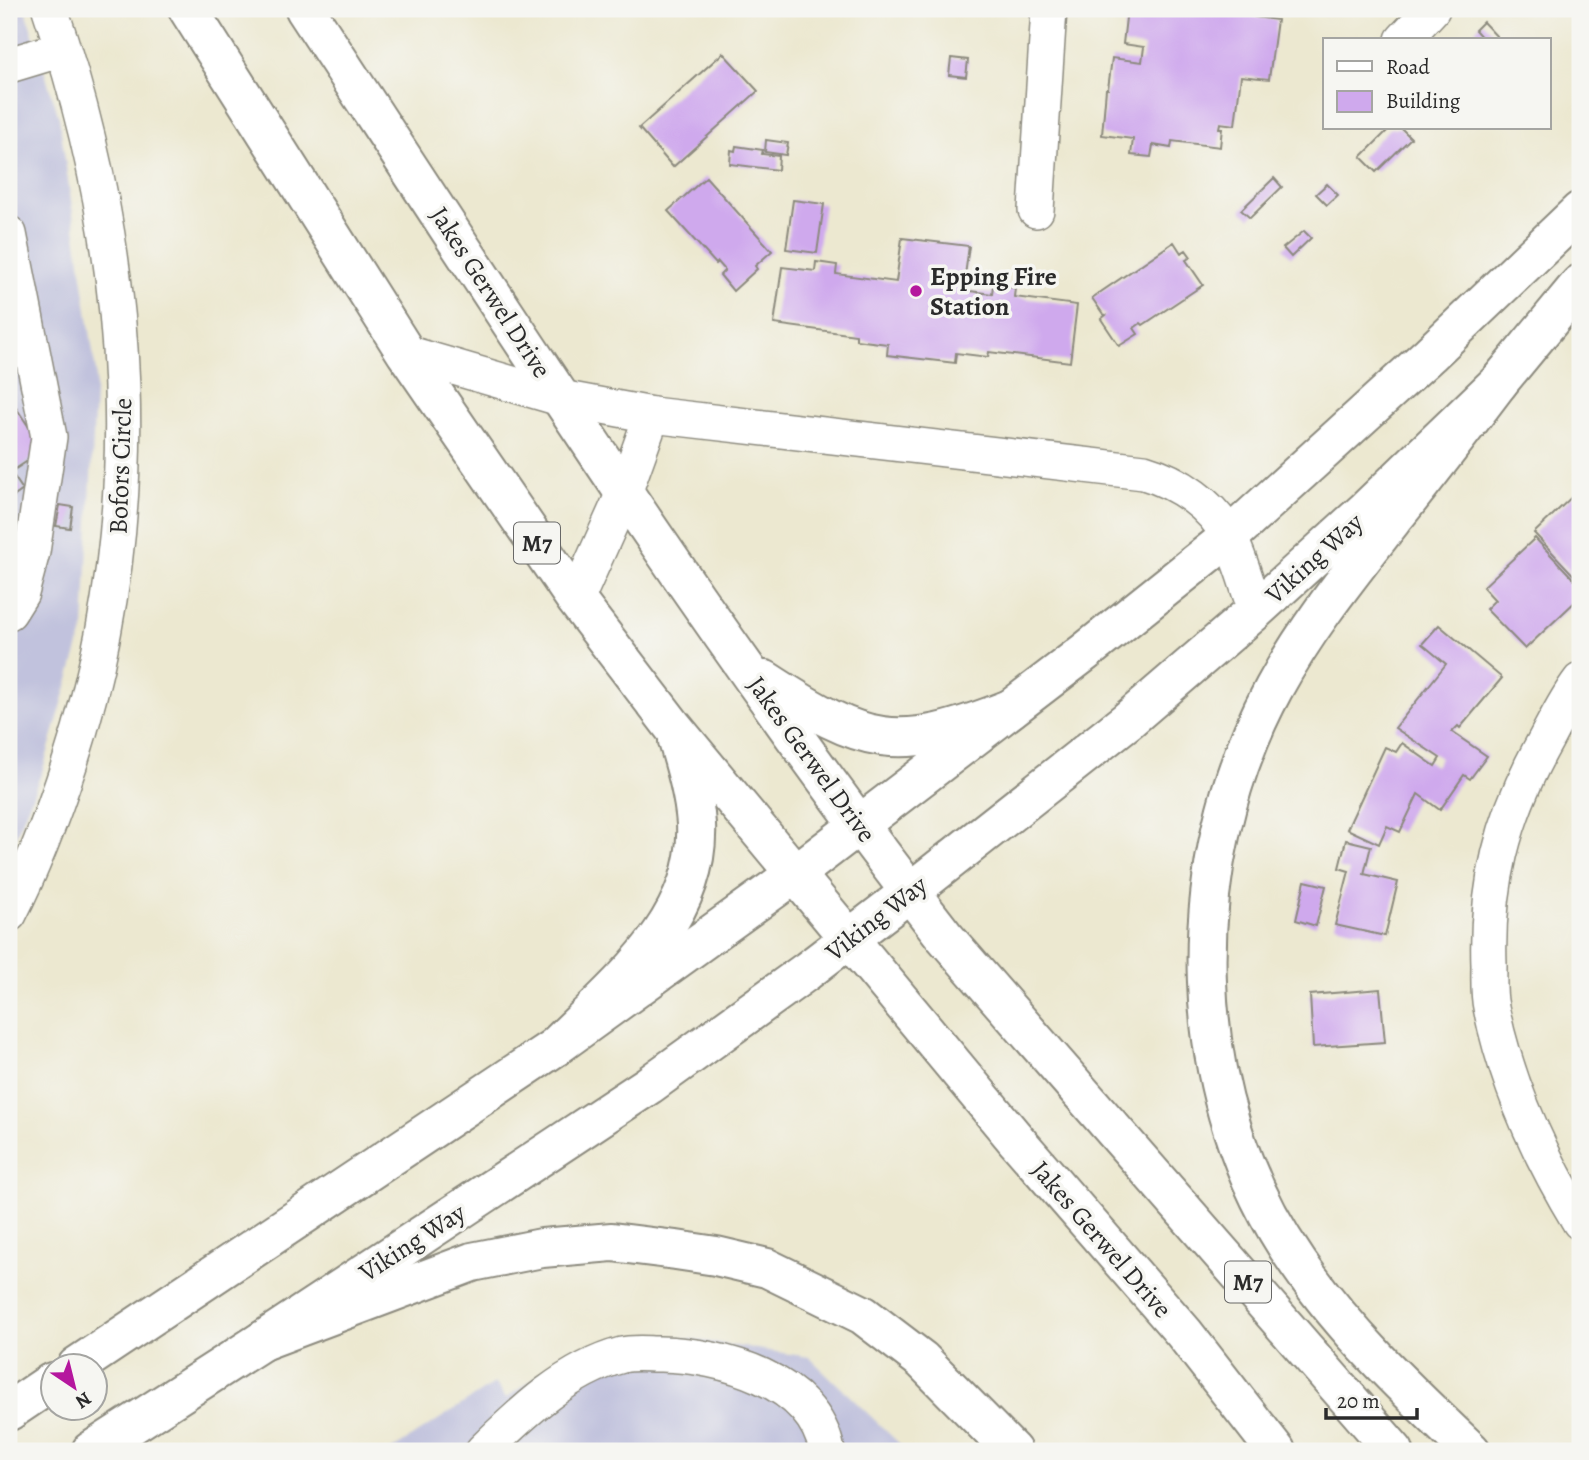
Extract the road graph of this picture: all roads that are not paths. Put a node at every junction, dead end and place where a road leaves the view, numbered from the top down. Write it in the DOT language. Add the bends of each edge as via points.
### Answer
graph roads {
  1 [pos="50,9"];
  2 [pos="188,9"];
  3 [pos="305,9"];
  4 [pos="1049,9"];
  5 [pos="1432,9"];
  6 [pos="1406,38"];
  7 [pos="62,49"];
  8 [pos="9,65"];
  9 [pos="1036,210"];
  10 [pos="1580,211"];
  11 [pos="9,234"];
  12 [pos="1580,284"];
  13 [pos="407,353"];
  14 [pos="1499,382"];
  15 [pos="560,398"];
  16 [pos="652,415"];
  17 [pos="624,493"];
  18 [pos="22,518"];
  19 [pos="1229,537"];
  20 [pos="576,600"];
  21 [pos="1256,610"];
  22 [pos="9,612"];
  23 [pos="745,668"];
  24 [pos="1580,681"];
  25 [pos="1010,709"];
  26 [pos="674,728"];
  27 [pos="859,825"];
  28 [pos="23,849"];
  29 [pos="795,874"];
  30 [pos="910,892"];
  31 [pos="9,914"];
  32 [pos="849,939"];
  33 [pos="555,1047"];
  34 [pos="1580,1222"];
  35 [pos="262,1341"];
  36 [pos="98,1352"];
  37 [pos="38,1391"];
  38 [pos="9,1411"];
  39 [pos="91,1451"];
  40 [pos="483,1451"];
  41 [pos="827,1451"];
  42 [pos="1012,1451"];
  43 [pos="1276,1451"];
  44 [pos="1394,1451"];
  45 [pos="1471,1451"];
  1 -- 7 [label="street, Bofors Circle"];
  2 -- 13 [label="main road, Jakes Gerwel Drive / M7"];
  3 -- 15 [label="main road, Jakes Gerwel Drive / M7"];
  4 -- 9 [label="street"];
  5 -- 6 [label="street"];
  7 -- 8 [label="street"];
  7 -- 28 [label="street, Bofors Circle" via="91,158 111,263 124,404 123,483 115,568 95,674 66,775"];
  10 -- 19 [label="main road"];
  11 -- 18 [label="street" via="49,437"];
  12 -- 14 [label="main road, Viking Way"];
  13 -- 15 [label="street"];
  13 -- 20 [label="main road, Jakes Gerwel Drive / M7"];
  14 -- 21 [label="main road, Viking Way"];
  14 -- 45 [label="main road" via="1313,623 1273,689 1245,748 1223,813 1208,907 1207,980 1217,1062 1236,1139 1258,1193 1297,1262 1324,1298 1374,1356"];
  15 -- 16 [label="street"];
  15 -- 17 [label="main road, Jakes Gerwel Drive / M7"];
  16 -- 17 [label="street"];
  16 -- 19 [label="street" via="1144,472 1166,478 1195,498"];
  17 -- 20 [label="street"];
  17 -- 23 [label="main road, Jakes Gerwel Drive / M7"];
  18 -- 22 [label="street" via="32,552 21,593"];
  19 -- 21 [label="street"];
  19 -- 25 [label="main road"];
  20 -- 26 [label="main road, Jakes Gerwel Drive / M7"];
  21 -- 30 [label="main road, Viking Way" via="1127,720"];
  23 -- 25 [label="main road" via="822,716 870,735 912,738 943,733"];
  23 -- 27 [label="main road, Jakes Gerwel Drive / M7"];
  24 -- 34 [label="street" via="1528,772 1507,824 1492,881 1488,943 1490,1004 1507,1071 1527,1125"];
  25 -- 27 [label="main road"];
  26 -- 29 [label="main road, Jakes Gerwel Drive / M7"];
  26 -- 33 [label="main road" via="696,826 688,886 670,921 643,956"];
  27 -- 29 [label="main road"];
  27 -- 30 [label="main road, Jakes Gerwel Drive / M7"];
  28 -- 31 [label="street, Bofors Circle"];
  29 -- 32 [label="main road, Jakes Gerwel Drive / M7"];
  29 -- 33 [label="main road"];
  30 -- 32 [label="main road, Viking Way"];
  30 -- 44 [label="main road, Jakes Gerwel Drive / M7"];
  32 -- 35 [label="main road, Viking Way" via="649,1086"];
  32 -- 43 [label="main road, Jakes Gerwel Drive / M7" via="1184,1333"];
  33 -- 36 [label="main road"];
  35 -- 39 [label="main road, Viking Way"];
  35 -- 42 [label="main road" via="472,1262 542,1248 612,1242 676,1250 767,1268 863,1315 922,1360"];
  37 -- 38 [label="main road"];
  40 -- 41 [label="street" via="523,1412 568,1379 600,1363 625,1354 690,1354 758,1373 786,1390 824,1434"];
}
